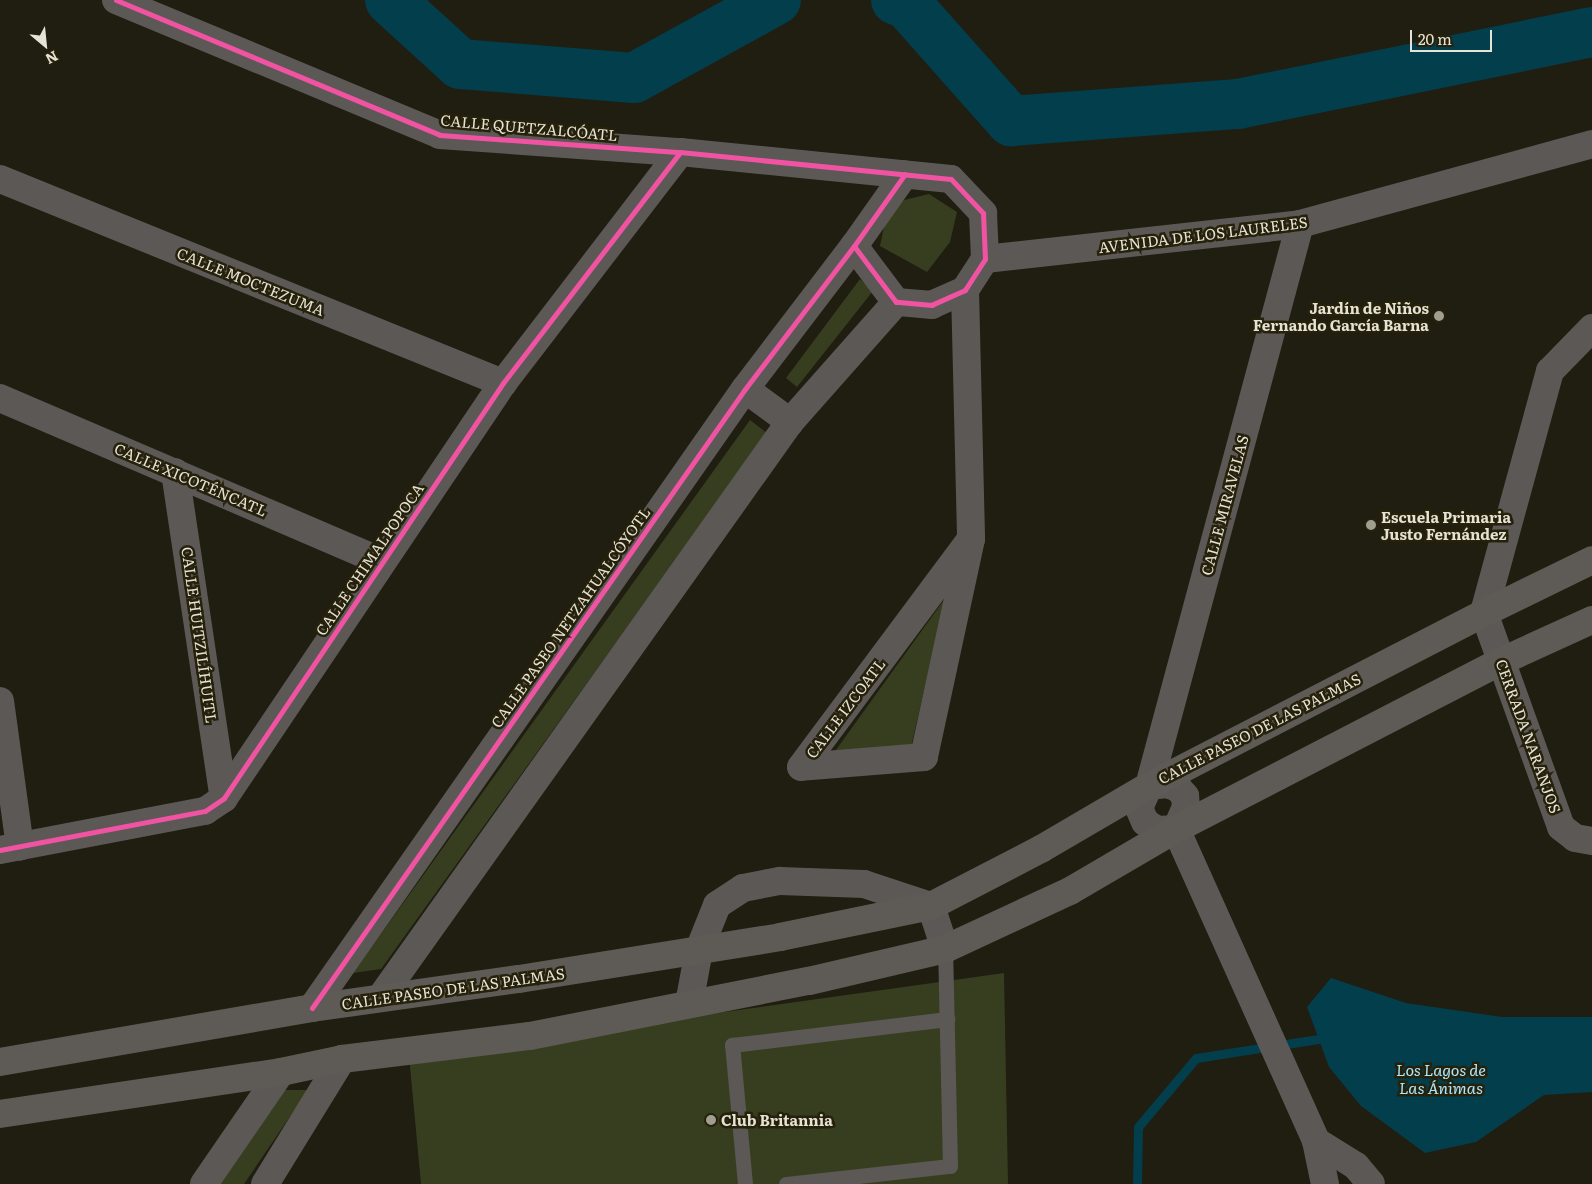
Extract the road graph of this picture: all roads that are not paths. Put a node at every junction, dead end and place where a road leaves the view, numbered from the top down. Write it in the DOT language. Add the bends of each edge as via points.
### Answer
graph roads {
  1 [pos="116,0"];
  2 [pos="1592,144"];
  3 [pos="680,152"];
  4 [pos="905,174"];
  5 [pos="0,179"];
  6 [pos="1300,224"];
  7 [pos="854,246"];
  8 [pos="985,259"];
  9 [pos="965,290"];
  10 [pos="896,302"];
  11 [pos="1592,328"];
  12 [pos="503,383"];
  13 [pos="745,389"];
  14 [pos="0,398"];
  15 [pos="790,422"];
  16 [pos="175,472"];
  17 [pos="971,540"];
  18 [pos="1592,560"];
  19 [pos="381,561"];
  20 [pos="1484,612"];
  21 [pos="1592,620"];
  22 [pos="1502,661"];
  23 [pos="0,701"];
  24 [pos="1148,786"];
  25 [pos="224,798"];
  26 [pos="1176,829"];
  27 [pos="1592,841"];
  28 [pos="10,848"];
  29 [pos="931,906"];
  30 [pos="945,949"];
  31 [pos="699,950"];
  32 [pos="381,997"];
  33 [pos="689,1004"];
  34 [pos="312,1008"];
  35 [pos="947,1019"];
  36 [pos="342,1059"];
  37 [pos="0,1062"];
  38 [pos="281,1072"];
  39 [pos="0,1114"];
  40 [pos="1316,1141"];
  41 [pos="204,1184"];
  42 [pos="265,1184"];
  43 [pos="745,1184"];
  44 [pos="786,1184"];
  45 [pos="1325,1184"];
  46 [pos="1371,1184"];
  1 -- 3 [label="street, CALLE QUETZALCÓATL" via="440,135"];
  2 -- 6 [label="street, AVENIDA DE LOS LAURELES"];
  3 -- 4 [label="street, CALLE QUETZALCÓATL"];
  3 -- 12 [label="street, CALLE CHIMALPOPOCA"];
  4 -- 7 [label="street"];
  4 -- 8 [label="street" via="951,179 983,213"];
  5 -- 12 [label="street, CALLE MOCTEZUMA"];
  6 -- 8 [label="street, AVENIDA DE LOS LAURELES"];
  6 -- 24 [label="street, CALLE MIRAVELAS"];
  7 -- 10 [label="street"];
  7 -- 13 [label="street, CALLE PASEO NETZAHUALCÓYOTL"];
  8 -- 9 [label="street"];
  9 -- 10 [label="street" via="932,305"];
  9 -- 17 [label="street, CALLE IZCOATL"];
  10 -- 15 [label="street"];
  11 -- 20 [label="street" via="1550,371"];
  12 -- 19 [label="street, CALLE CHIMALPOPOCA"];
  13 -- 15 [label="street"];
  13 -- 34 [label="street, CALLE PASEO NETZAHUALCÓYOTL"];
  14 -- 16 [label="street, CALLE XICOTÉNCATL"];
  15 -- 32 [label="street"];
  16 -- 19 [label="street, CALLE XICOTÉNCATL"];
  16 -- 25 [label="street, CALLE HUITZILÍHUITL"];
  17 -- 17 [label="street, CALLE IZCOATL" via="901,634 801,767 924,757"];
  18 -- 20 [label="main road, CALLE PASEO DE LAS PALMAS"];
  19 -- 25 [label="street, CALLE CHIMALPOPOCA"];
  20 -- 22 [label="street, CERRADA NARANJOS"];
  20 -- 24 [label="main road, CALLE PASEO DE LAS PALMAS"];
  21 -- 22 [label="main road"];
  22 -- 26 [label="main road"];
  22 -- 27 [label="street, CERRADA NARANJOS" via="1561,827 1575,838"];
  23 -- 28 [label="street"];
  24 -- 26 [label="street, CALLE MIRAVELAS" via="1139,808 1145,822 1158,830"];
  24 -- 29 [label="main road, CALLE PASEO DE LAS PALMAS" via="1041,849"];
  25 -- 28 [label="street, CALLE CHIMALPOPOCA" via="205,811"];
  26 -- 30 [label="main road" via="1070,891"];
  26 -- 40 [label="street"];
  29 -- 30 [label="street"];
  29 -- 31 [label="main road, CALLE PASEO DE LAS PALMAS"];
  29 -- 31 [label="street" via="864,884 780,881 743,888 718,905"];
  30 -- 33 [label="main road"];
  30 -- 35 [label="lane"];
  31 -- 32 [label="main road, CALLE PASEO DE LAS PALMAS"];
  31 -- 33 [label="street"];
  32 -- 34 [label="main road, CALLE PASEO DE LAS PALMAS"];
  33 -- 36 [label="main road" via="530,1036"];
  34 -- 37 [label="main road, CALLE PASEO DE LAS PALMAS"];
  35 -- 43 [label="lane" via="732,1045"];
  35 -- 44 [label="lane" via="950,1166"];
  36 -- 38 [label="main road"];
  36 -- 42 [label="street"];
  38 -- 39 [label="main road"];
  38 -- 41 [label="street"];
  40 -- 45 [label="street"];
  40 -- 46 [label="street" via="1356,1166"];
}
